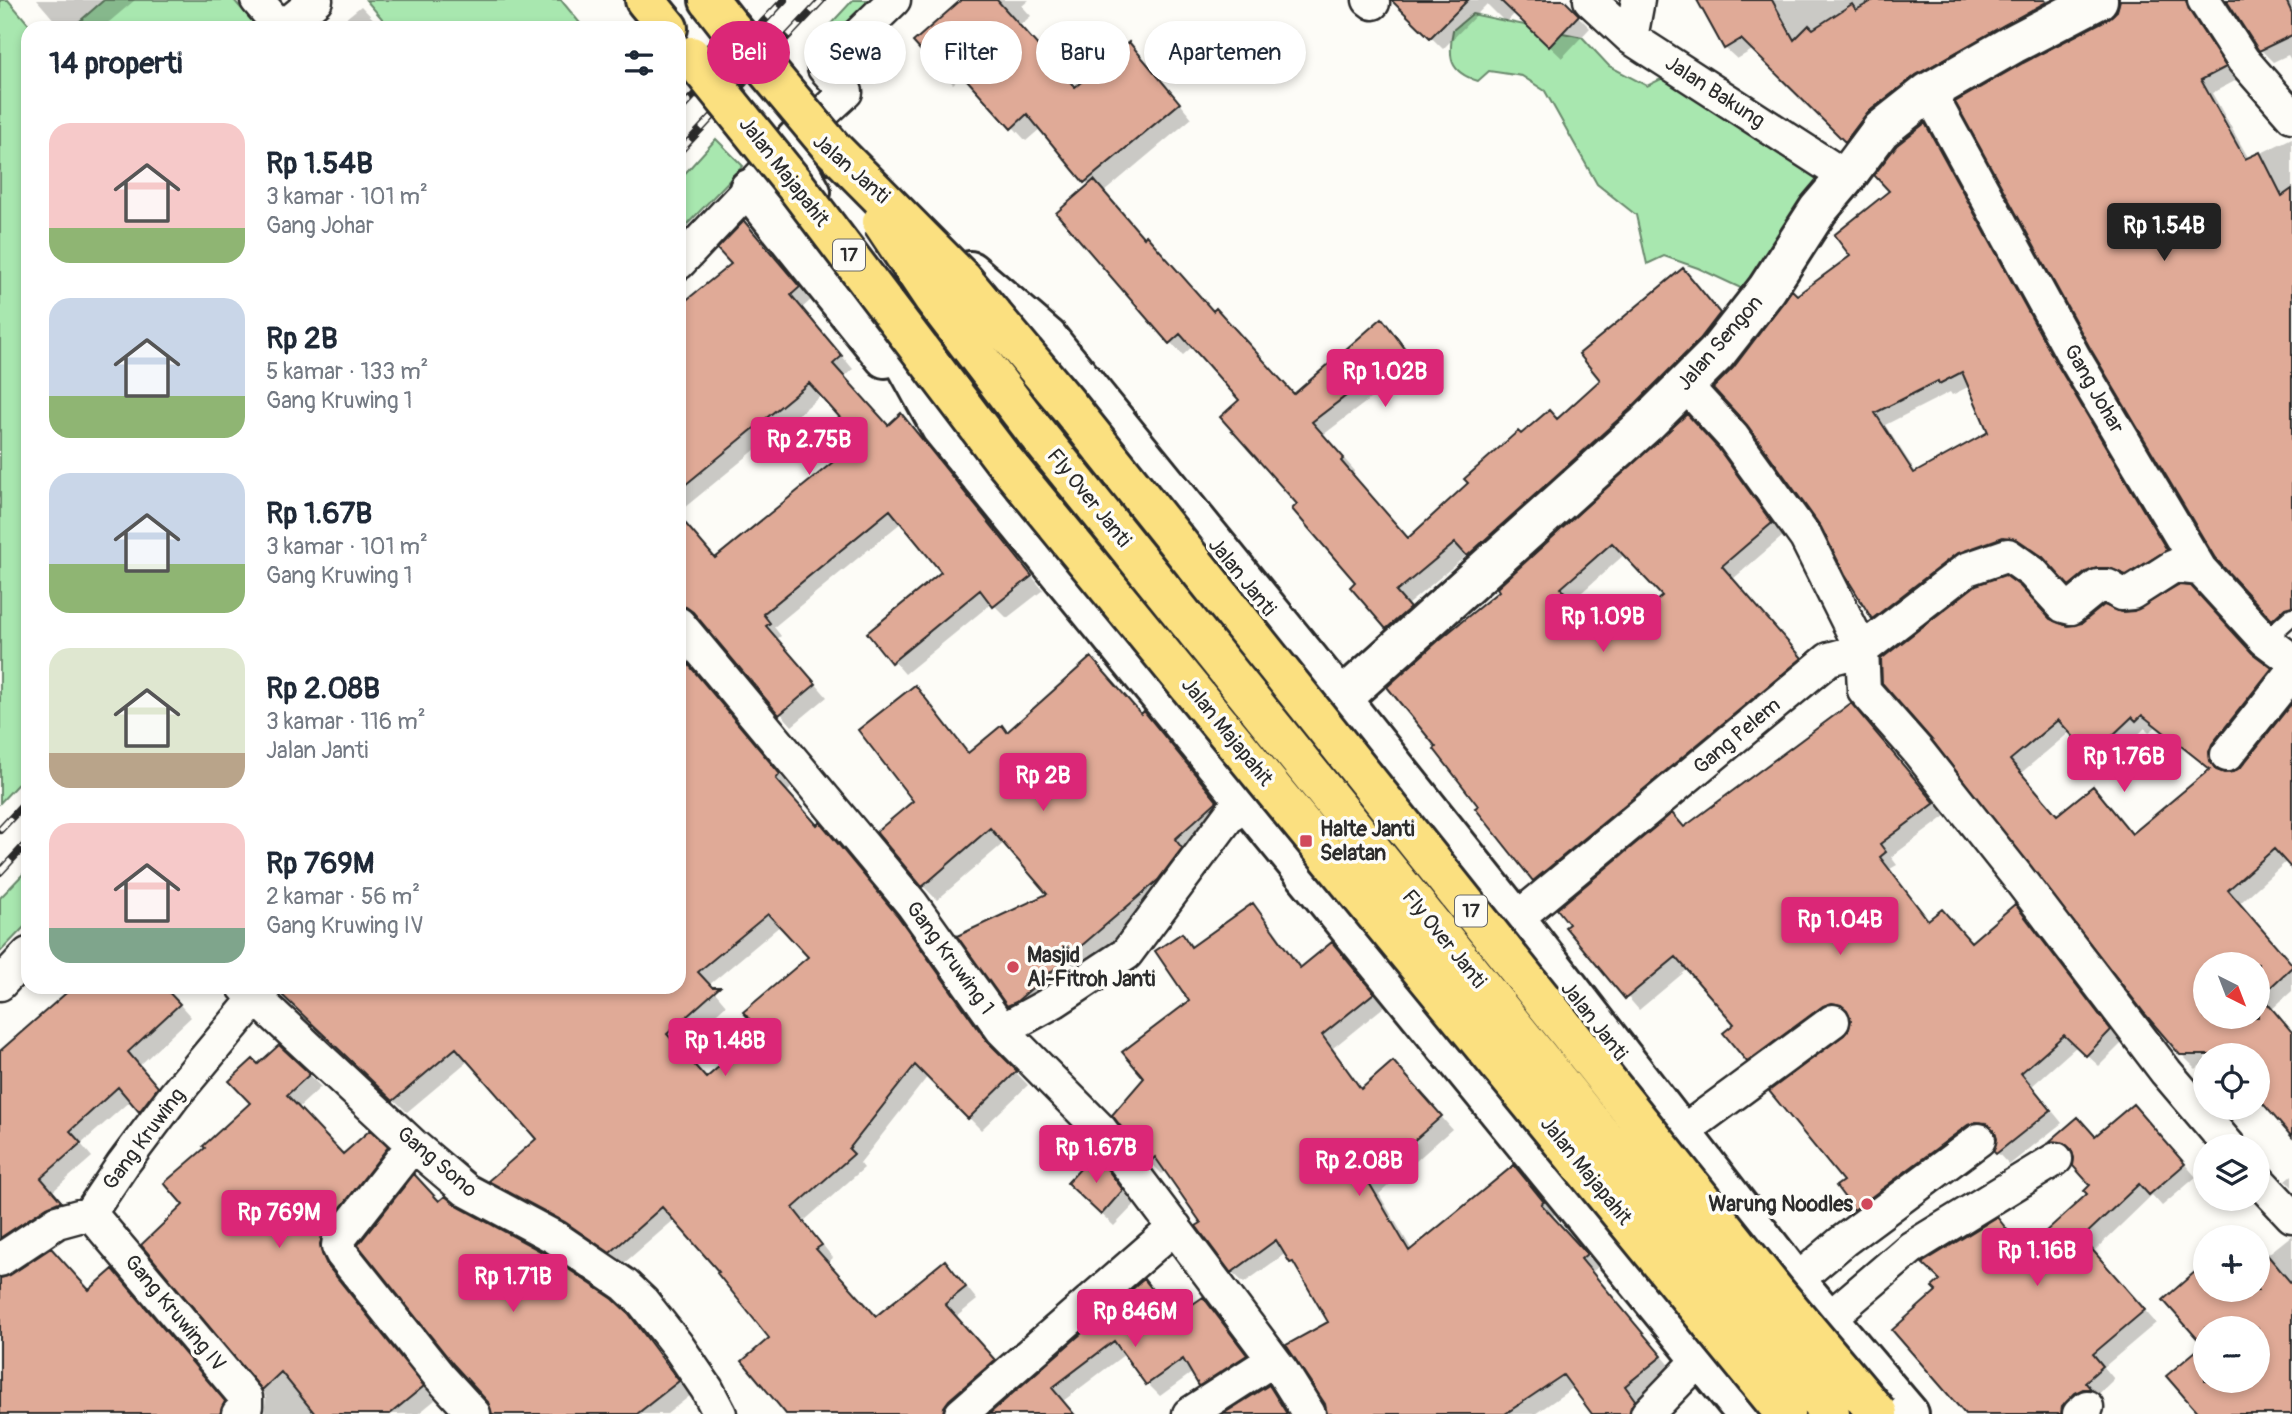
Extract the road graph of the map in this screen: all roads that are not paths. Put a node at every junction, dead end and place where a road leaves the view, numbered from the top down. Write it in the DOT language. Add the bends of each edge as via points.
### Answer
graph roads {
  1 [pos="257,0"];
  2 [pos="316,0"];
  3 [pos="645,0"];
  4 [pos="709,0"];
  5 [pos="894,0"];
  6 [pos="1590,0"];
  7 [pos="1638,0"];
  8 [pos="2098,0"];
  9 [pos="2204,0"];
  10 [pos="276,21"];
  11 [pos="290,21"];
  12 [pos="662,21"];
  13 [pos="1631,38"];
  14 [pos="686,50"];
  15 [pos="1929,92"];
  16 [pos="2292,116"];
  17 [pos="808,142"];
  18 [pos="1846,177"];
  19 [pos="749,189"];
  20 [pos="686,256"];
  21 [pos="1048,338"];
  22 [pos="1685,385"];
  23 [pos="941,428"];
  24 [pos="2200,569"];
  25 [pos="2292,616"];
  26 [pos="686,632"];
  27 [pos="2265,640"];
  28 [pos="1862,650"];
  29 [pos="2292,660"];
  30 [pos="2292,673"];
  31 [pos="1342,699"];
  32 [pos="2227,755"];
  33 [pos="1243,797"];
  34 [pos="1516,919"];
  35 [pos="21,962"];
  36 [pos="0,984"];
  37 [pos="252,994"];
  38 [pos="259,994"];
  39 [pos="1833,1021"];
  40 [pos="1596,1024"];
  41 [pos="1002,1030"];
  42 [pos="1493,1105"];
  43 [pos="1681,1133"];
  44 [pos="2219,1134"];
  45 [pos="1979,1140"];
  46 [pos="413,1145"];
  47 [pos="2056,1159"];
  48 [pos="2270,1193"];
  49 [pos="90,1213"];
  50 [pos="2292,1216"];
  51 [pos="1175,1227"];
  52 [pos="0,1260"];
  53 [pos="1796,1281"];
  54 [pos="1828,1319"];
  55 [pos="1700,1359"];
  56 [pos="1273,1360"];
  57 [pos="238,1414"];
  58 [pos="474,1414"];
  59 [pos="720,1414"];
  60 [pos="961,1414"];
  61 [pos="1189,1414"];
  62 [pos="1309,1414"];
  63 [pos="1647,1414"];
  64 [pos="1746,1414"];
  65 [pos="1786,1414"];
  66 [pos="1830,1414"];
  67 [pos="1878,1414"];
  68 [pos="1909,1414"];
  1 -- 10 [label="street"];
  2 -- 11 [label="street"];
  3 -- 12 [label="highway"];
  4 -- 17 [label="highway, 17, bridge"];
  5 -- 17 [label="street" via="824,68 846,92"];
  6 -- 13 [label="street, Jalan Bakung"];
  7 -- 13 [label="street"];
  8 -- 15 [label="street, Jalan Sengon"];
  9 -- 16 [label="street" via="2243,60"];
  13 -- 18 [label="street, Jalan Bakung"];
  14 -- 65 [label="highway, Jalan Majapahit / 17, bridge" via="1002,458"];
  15 -- 18 [label="street, Jalan Sengon" via="1881,130"];
  15 -- 24 [label="street, Gang Johar" via="2074,357"];
  17 -- 19 [label="street"];
  17 -- 21 [label="street, Jalan Janti"];
  17 -- 23 [label="street, Jalan Janti"];
  17 -- 66 [label="highway, Fly Over Janti / 17, bridge" via="1034,430"];
  17 -- 67 [label="highway, 17, bridge" via="963,280 1068,404 1777,1294"];
  18 -- 22 [label="street, Jalan Sengon" via="1818,210 1758,300"];
  19 -- 20 [label="street"];
  19 -- 23 [label="street"];
  21 -- 23 [label="street" via="1020,321 980,328 959,346 947,366 939,396"];
  21 -- 31 [label="street, Jalan Janti"];
  22 -- 28 [label="street" via="1732,436 1806,538"];
  22 -- 31 [label="street, Jalan Sengon"];
  23 -- 33 [label="street, Jalan Janti"];
  24 -- 27 [label="street, Gang Johar"];
  24 -- 28 [label="street, Gang Pelem" via="2174,566 2132,593 2098,586 2071,608 2063,606 2032,572 2008,555 1968,569"];
  25 -- 27 [label="lane"];
  26 -- 41 [label="street, Gang Kruwing 1" via="912,904"];
  27 -- 29 [label="street, Gang Johar"];
  28 -- 34 [label="street, Gang Pelem" via="1829,659"];
  28 -- 44 [label="street" via="1864,690 1917,750"];
  30 -- 32 [label="street"];
  31 -- 34 [label="street, Jalan Janti"];
  33 -- 41 [label="street, Gang Kruwing 1" via="1126,954"];
  33 -- 42 [label="street, Jalan Janti"];
  34 -- 40 [label="street, Jalan Janti"];
  35 -- 36 [label="street"];
  37 -- 49 [label="street, Gang Kruwing"];
  38 -- 46 [label="street, Gang Sono"];
  39 -- 43 [label="street"];
  40 -- 42 [label="street"];
  40 -- 43 [label="street, Jalan Janti"];
  41 -- 51 [label="street" via="1101,1130"];
  42 -- 55 [label="street, Jalan Janti"];
  43 -- 53 [label="street, Jalan Janti"];
  45 -- 53 [label="street"];
  46 -- 58 [label="street" via="338,1245"];
  46 -- 59 [label="street, Gang Sono" via="466,1190 556,1238 625,1285 677,1345"];
  47 -- 54 [label="street" via="1911,1248"];
  48 -- 50 [label="street"];
  49 -- 52 [label="street" via="57,1222"];
  49 -- 57 [label="street, Gang Kruwing IV" via="246,1398 246,1406"];
  51 -- 56 [label="street"];
  51 -- 60 [label="street"];
  53 -- 54 [label="street, Jalan Janti"];
  54 -- 68 [label="street, Jalan Janti"];
  55 -- 63 [label="street"];
  55 -- 64 [label="street, Jalan Janti"];
  56 -- 61 [label="street"];
  56 -- 62 [label="street"];
}
